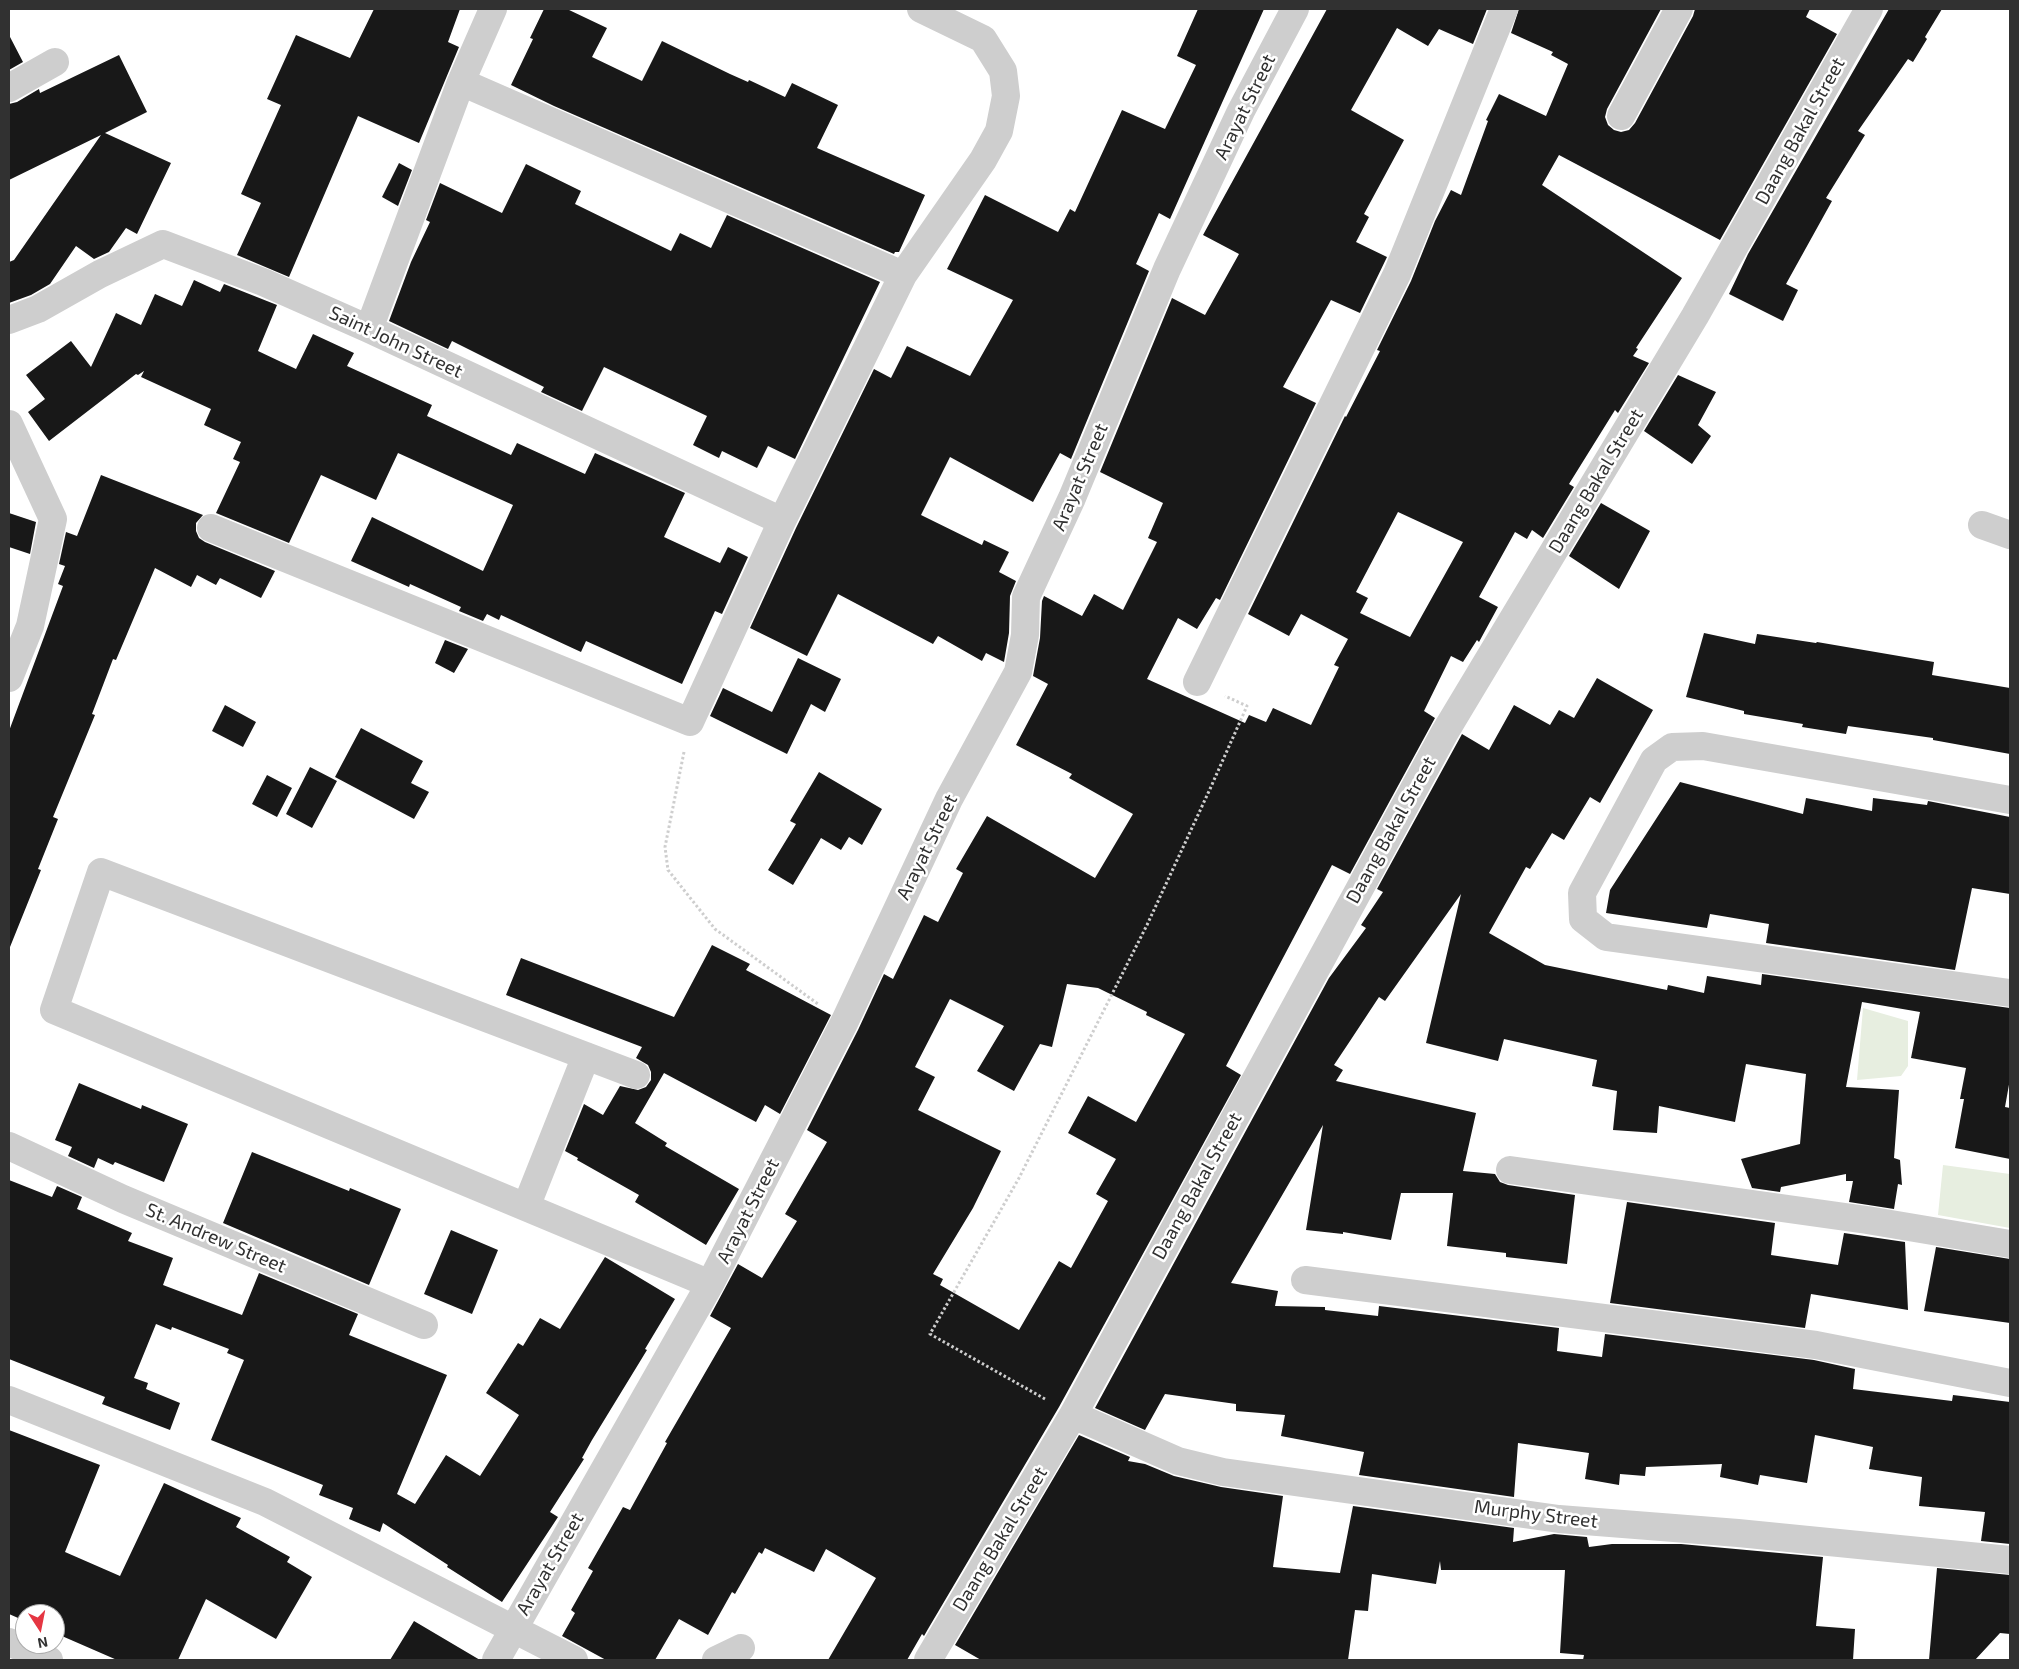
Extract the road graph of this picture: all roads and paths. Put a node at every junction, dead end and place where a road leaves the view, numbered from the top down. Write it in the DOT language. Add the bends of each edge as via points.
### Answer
graph roads {
  1 [pos="493,9"];
  2 [pos="921,9"];
  3 [pos="1295,9"];
  4 [pos="1504,9"];
  5 [pos="1679,9"];
  6 [pos="1869,9"];
  7 [pos="55,62"];
  8 [pos="461,82"];
  9 [pos="9,88"];
  10 [pos="1621,116"];
  11 [pos="902,276"];
  12 [pos="9,320"];
  13 [pos="369,329"];
  14 [pos="9,424"];
  15 [pos="782,521"];
  16 [pos="1982,526"];
  17 [pos="211,528"];
  18 [pos="2010,535"];
  19 [pos="19,623"];
  20 [pos="9,678"];
  21 [pos="1197,682"];
  22 [pos="1247,706"];
  23 [pos="690,722"];
  24 [pos="2010,800"];
  25 [pos="2010,993"];
  26 [pos="844,1023"];
  27 [pos="586,1056"];
  28 [pos="636,1075"];
  29 [pos="9,1146"];
  30 [pos="1510,1170"];
  31 [pos="526,1207"];
  32 [pos="2010,1244"];
  33 [pos="1305,1280"];
  34 [pos="710,1284"];
  35 [pos="424,1325"];
  36 [pos="2010,1383"];
  37 [pos="9,1400"];
  38 [pos="1073,1415"];
  39 [pos="2010,1560"];
  40 [pos="514,1628"];
  41 [pos="9,1642"];
  42 [pos="740,1648"];
  43 [pos="49,1660"];
  44 [pos="496,1660"];
  45 [pos="574,1660"];
  46 [pos="716,1660"];
  47 [pos="928,1660"];
  1 -- 8 [label="street"];
  2 -- 11 [label="street" via="983,39 1004,71 1006,96 999,131 983,160"];
  3 -- 26 [label="street, Arayat Street" via="1241,112 1168,268 1072,498 1026,597 1025,635 1018,672 949,799"];
  4 -- 21 [label="street" via="1397,274"];
  5 -- 10 [label="street"];
  6 -- 38 [label="street, Daang Bakal Street" via="1695,316 1445,732"];
  7 -- 9 [label="street"];
  8 -- 11 [label="street"];
  8 -- 13 [label="street"];
  11 -- 15 [label="street"];
  12 -- 13 [label="street, Saint John Street" via="38,309 163,244 263,282"];
  13 -- 15 [label="street, Saint John Street"];
  14 -- 19 [label="street" via="53,519"];
  15 -- 23 [label="street"];
  16 -- 18 [label="street"];
  17 -- 23 [label="street"];
  19 -- 20 [label="street"];
  22 -- 38 [label="path" via="1147,925 1019,1178 930,1334"];
  23 -- 26 [label="path" via="665,847 668,870 715,929"];
  24 -- 25 [label="street" via="1703,746 1672,746 1654,760 1582,893 1583,919 1606,937"];
  26 -- 34 [label="street, Arayat Street"];
  27 -- 28 [label="street"];
  27 -- 31 [label="street"];
  27 -- 31 [label="street" via="101,872 54,1010"];
  29 -- 35 [label="street, St. Andrew Street" via="123,1199"];
  30 -- 32 [label="street" via="1867,1220"];
  31 -- 34 [label="street"];
  33 -- 36 [label="street" via="1816,1345"];
  34 -- 40 [label="street, Arayat Street"];
  37 -- 40 [label="street" via="265,1502"];
  38 -- 39 [label="street, Murphy Street" via="1178,1461 1223,1472 1559,1519"];
  38 -- 47 [label="street, Daang Bakal Street"];
  40 -- 44 [label="street, Arayat Street"];
  40 -- 45 [label="street"];
  41 -- 43 [label="street"];
  42 -- 46 [label="street"];
}
